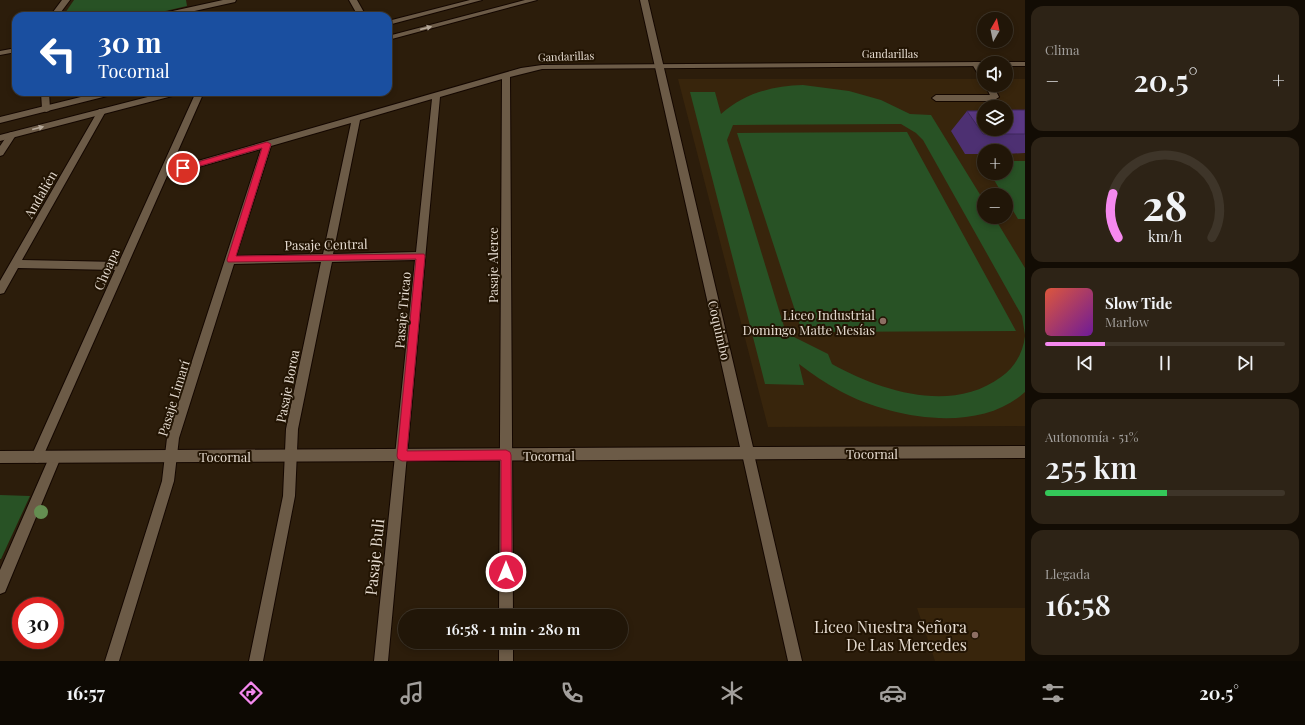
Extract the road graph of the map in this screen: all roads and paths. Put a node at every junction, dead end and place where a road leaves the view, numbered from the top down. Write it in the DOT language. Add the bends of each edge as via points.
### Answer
graph roads {
  1 [pos="66,0"];
  2 [pos="232,0"];
  3 [pos="353,0"];
  4 [pos="478,0"];
  5 [pos="533,0"];
  6 [pos="644,0"];
  7 [pos="197,4"];
  8 [pos="57,12"];
  9 [pos="174,12"];
  10 [pos="360,12"];
  11 [pos="392,22"];
  12 [pos="392,37"];
  13 [pos="12,51"];
  14 [pos="0,53"];
  15 [pos="977,64"];
  16 [pos="1013,64"];
  17 [pos="1025,64"];
  18 [pos="660,66"];
  19 [pos="506,76"];
  20 [pos="994,92"];
  21 [pos="44,96"];
  22 [pos="96,96"];
  23 [pos="162,96"];
  24 [pos="198,96"];
  25 [pos="436,96"];
  26 [pos="936,98"];
  27 [pos="46,109"];
  28 [pos="102,112"];
  29 [pos="356,119"];
  30 [pos="0,120"];
  31 [pos="12,134"];
  32 [pos="0,138"];
  33 [pos="267,144"];
  34 [pos="0,152"];
  35 [pos="164,174"];
  36 [pos="421,256"];
  37 [pos="327,258"];
  38 [pos="231,260"];
  39 [pos="15,264"];
  40 [pos="123,266"];
  41 [pos="0,290"];
  42 [pos="1025,452"];
  43 [pos="748,454"];
  44 [pos="506,455"];
  45 [pos="172,456"];
  46 [pos="291,456"];
  47 [pos="402,456"];
  48 [pos="0,457"];
  49 [pos="38,457"];
  50 [pos="55,457"];
  51 [pos="0,587"];
  52 [pos="506,609"];
  53 [pos="506,649"];
  54 [pos="112,661"];
  55 [pos="256,661"];
  56 [pos="381,661"];
  57 [pos="506,661"];
  58 [pos="795,661"];
  1 -- 8 [label="street"];
  2 -- 7 [label="street"];
  3 -- 10 [label="street"];
  4 -- 11 [label="street"];
  12 -- 5 [label="street, one-way"];
  6 -- 18 [label="street, Coquimbo"];
  7 -- 9 [label="street"];
  13 -- 14 [label="street"];
  15 -- 18 [label="street, Gandarillas"];
  16 -- 17 [label="street"];
  18 -- 19 [label="street, Gandarillas" via="552,66 533,68"];
  18 -- 43 [label="street, Coquimbo"];
  19 -- 25 [label="street, Gandarillas"];
  19 -- 44 [label="street, Pasaje Alerce"];
  20 -- 26 [label="street" via="993,98"];
  21 -- 27 [label="street"];
  22 -- 27 [label="street"];
  23 -- 28 [label="street"];
  24 -- 35 [label="street, Choapa"];
  25 -- 29 [label="street, Gandarillas"];
  25 -- 36 [label="street, Pasaje Tricao"];
  27 -- 30 [label="street"];
  31 -- 28 [label="street, one-way"];
  28 -- 39 [label="street, Andalién"];
  29 -- 33 [label="street, Gandarillas"];
  29 -- 37 [label="street, Pasaje Boroa"];
  31 -- 32 [label="street"];
  31 -- 34 [label="street"];
  33 -- 35 [label="street, Gandarillas"];
  33 -- 38 [label="street, Pasaje Limarí"];
  35 -- 40 [label="street, Choapa"];
  36 -- 37 [label="street, Pasaje Central"];
  36 -- 47 [label="street, Pasaje Tricao"];
  37 -- 38 [label="street, Pasaje Central"];
  37 -- 46 [label="street, Pasaje Boroa" via="292,429"];
  38 -- 45 [label="street, Pasaje Limarí" via="173,438"];
  39 -- 40 [label="street"];
  39 -- 41 [label="street, Andalién"];
  40 -- 49 [label="street, Choapa"];
  42 -- 43 [label="street, Tocornal"];
  43 -- 44 [label="street, Tocornal"];
  43 -- 58 [label="street, Coquimbo"];
  44 -- 47 [label="street, Tocornal"];
  44 -- 52 [label="street, Pasaje Alerce"];
  45 -- 46 [label="street, Tocornal"];
  45 -- 50 [label="street, Tocornal"];
  45 -- 54 [label="street, Pasaje Limarí" via="168,482"];
  46 -- 47 [label="street, Tocornal"];
  46 -- 55 [label="street, Pasaje Boroa" via="289,496"];
  47 -- 56 [label="street, Pasaje Buli"];
  48 -- 49 [label="street, Tocornal"];
  49 -- 50 [label="street, Tocornal"];
  50 -- 51 [label="street"];
  53 -- 57 [label="street"];
}
